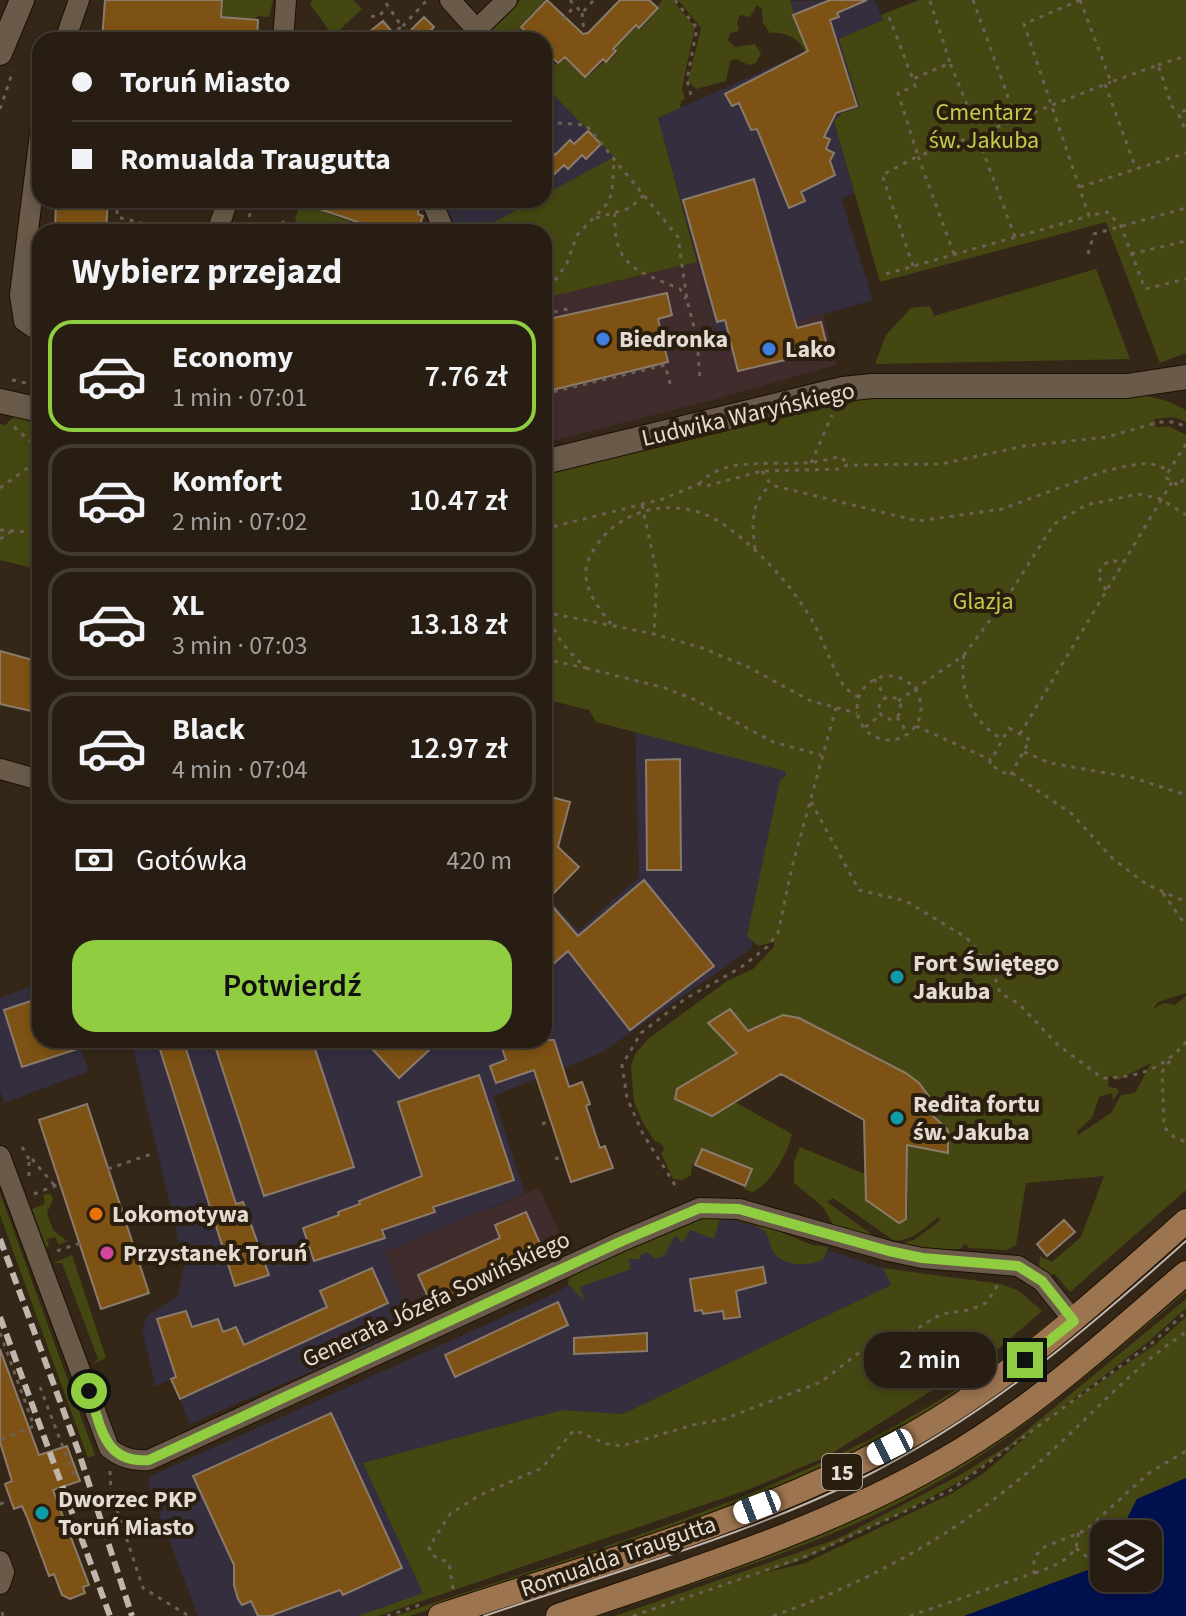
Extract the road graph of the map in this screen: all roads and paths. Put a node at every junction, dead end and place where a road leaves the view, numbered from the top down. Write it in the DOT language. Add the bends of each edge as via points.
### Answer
graph roads {
  1 [pos="22,0"];
  2 [pos="79,0"];
  3 [pos="286,0"];
  4 [pos="427,0"];
  5 [pos="450,0"];
  6 [pos="507,0"];
  7 [pos="570,0"];
  8 [pos="594,0"];
  9 [pos="675,0"];
  10 [pos="973,0"];
  11 [pos="1080,0"];
  12 [pos="930,1"];
  13 [pos="575,5"];
  14 [pos="582,13"];
  15 [pos="371,16"];
  16 [pos="889,17"];
  17 [pos="563,20"];
  18 [pos="402,27"];
  19 [pos="68,32"];
  20 [pos="284,32"];
  21 [pos="392,32"];
  22 [pos="407,32"];
  23 [pos="479,32"];
  24 [pos="484,32"];
  25 [pos="584,33"];
  26 [pos="0,53"];
  27 [pos="1186,56"];
  28 [pos="950,63"];
  29 [pos="1158,65"];
  30 [pos="913,79"];
  31 [pos="1111,82"];
  32 [pos="1105,84"];
  33 [pos="692,99"];
  34 [pos="1052,105"];
  35 [pos="1186,110"];
  36 [pos="1178,113"];
  37 [pos="1016,119"];
  38 [pos="558,123"];
  39 [pos="1186,131"];
  40 [pos="978,134"];
  41 [pos="1186,153"];
  42 [pos="918,156"];
  43 [pos="614,158"];
  44 [pos="1136,169"];
  45 [pos="1080,187"];
  46 [pos="644,195"];
  47 [pos="32,198"];
  48 [pos="117,208"];
  49 [pos="252,208"];
  50 [pos="1186,208"];
  51 [pos="615,213"];
  52 [pos="1089,216"];
  53 [pos="249,217"];
  54 [pos="592,219"];
  55 [pos="283,221"];
  56 [pos="139,224"];
  57 [pos="284,224"];
  58 [pos="1121,226"];
  59 [pos="1015,237"];
  60 [pos="1186,241"];
  61 [pos="1088,254"];
  62 [pos="1131,254"];
  63 [pos="954,255"];
  64 [pos="913,266"];
  65 [pos="886,274"];
  66 [pos="1186,279"];
  67 [pos="552,285"];
  68 [pos="687,300"];
  69 [pos="572,308"];
  70 [pos="552,312"];
  71 [pos="32,329"];
  72 [pos="700,380"];
  73 [pos="1182,384"];
  74 [pos="671,387"];
  75 [pos="32,389"];
  76 [pos="843,389"];
  77 [pos="552,393"];
  78 [pos="5,400"];
  79 [pos="32,408"];
  80 [pos="1186,427"];
  81 [pos="32,438"];
  82 [pos="1186,444"];
  83 [pos="552,460"];
  84 [pos="811,463"];
  85 [pos="32,465"];
  86 [pos="847,465"];
  87 [pos="1169,470"];
  88 [pos="762,471"];
  89 [pos="1186,475"];
  90 [pos="1172,482"];
  91 [pos="699,484"];
  92 [pos="771,485"];
  93 [pos="0,488"];
  94 [pos="1161,499"];
  95 [pos="643,507"];
  96 [pos="1186,515"];
  97 [pos="552,528"];
  98 [pos="0,530"];
  99 [pos="11,532"];
  100 [pos="32,533"];
  101 [pos="0,539"];
  102 [pos="755,549"];
  103 [pos="1123,563"];
  104 [pos="1106,590"];
  105 [pos="552,613"];
  106 [pos="611,624"];
  107 [pos="552,626"];
  108 [pos="654,634"];
  109 [pos="964,655"];
  110 [pos="552,661"];
  111 [pos="586,668"];
  112 [pos="874,679"];
  113 [pos="916,690"];
  114 [pos="858,697"];
  115 [pos="885,698"];
  116 [pos="898,701"];
  117 [pos="836,708"];
  118 [pos="857,713"];
  119 [pos="881,715"];
  120 [pos="897,716"];
  121 [pos="916,726"];
  122 [pos="863,728"];
  123 [pos="908,734"];
  124 [pos="1020,734"];
  125 [pos="1003,740"];
  126 [pos="1024,752"];
  127 [pos="822,755"];
  128 [pos="991,760"];
  129 [pos="0,769"];
  130 [pos="1012,773"];
  131 [pos="32,778"];
  132 [pos="1186,795"];
  133 [pos="811,802"];
  134 [pos="1162,891"];
  135 [pos="1186,902"];
  136 [pos="1186,926"];
  137 [pos="1186,1042"];
  138 [pos="1172,1058"];
  139 [pos="549,1121"];
  140 [pos="542,1124"];
  141 [pos="1186,1142"];
  142 [pos="22,1147"];
  143 [pos="154,1153"];
  144 [pos="0,1156"];
  145 [pos="561,1157"];
  146 [pos="29,1159"];
  147 [pos="555,1159"];
  148 [pos="108,1169"];
  149 [pos="675,1185"];
  150 [pos="23,1198"];
  151 [pos="1186,1221"];
  152 [pos="80,1243"];
  153 [pos="39,1257"];
  154 [pos="1009,1264"];
  155 [pos="1186,1273"];
  156 [pos="1074,1321"];
  157 [pos="1186,1332"];
  158 [pos="0,1333"];
  159 [pos="40,1387"];
  160 [pos="0,1440"];
  161 [pos="109,1448"];
  162 [pos="1186,1451"];
  163 [pos="74,1476"];
  164 [pos="11,1500"];
  165 [pos="0,1504"];
  166 [pos="1078,1533"];
  167 [pos="1076,1548"];
  168 [pos="1090,1560"];
  169 [pos="0,1561"];
  170 [pos="1034,1573"];
  171 [pos="0,1584"];
  172 [pos="453,1593"];
  173 [pos="434,1609"];
  174 [pos="189,1616"];
  175 [pos="387,1616"];
  176 [pos="558,1616"];
  177 [pos="773,1616"];
  178 [pos="910,1616"];
  1 -- 26 [label="street"];
  2 -- 19 [label="street"];
  3 -- 20 [label="street"];
  4 -- 18 [label="path"];
  5 -- 23 [label="street"];
  6 -- 24 [label="street"];
  7 -- 13 [label="path"];
  8 -- 14 [label="path"];
  9 -- 33 [label="path" via="697,28 687,80"];
  10 -- 37 [label="path"];
  11 -- 31 [label="path"];
  11 -- 34 [label="path" via="1024,24"];
  12 -- 28 [label="path"];
  13 -- 14 [label="path"];
  13 -- 17 [label="path"];
  14 -- 25 [label="path"];
  15 -- 18 [label="path" via="377,17 388,5"];
  16 -- 30 [label="path"];
  18 -- 21 [label="path"];
  18 -- 22 [label="path"];
  27 -- 29 [label="path"];
  28 -- 30 [label="path"];
  28 -- 40 [label="path"];
  29 -- 31 [label="path"];
  29 -- 36 [label="path"];
  30 -- 42 [label="path" via="915,86 898,93"];
  31 -- 32 [label="path"];
  32 -- 34 [label="path"];
  32 -- 44 [label="path"];
  34 -- 37 [label="path"];
  34 -- 45 [label="path"];
  35 -- 36 [label="path"];
  36 -- 39 [label="path"];
  37 -- 40 [label="path"];
  38 -- 43 [label="path" via="586,125"];
  40 -- 42 [label="path"];
  40 -- 59 [label="path"];
  41 -- 44 [label="path"];
  42 -- 63 [label="path"];
  42 -- 64 [label="path" via="882,175"];
  43 -- 46 [label="path"];
  43 -- 54 [label="path" via="612,193"];
  44 -- 45 [label="path"];
  45 -- 52 [label="path"];
  46 -- 51 [label="path"];
  46 -- 68 [label="path" via="678,237"];
  47 -- 71 [label="street" via="20,295 24,321"];
  48 -- 56 [label="path" via="117,217"];
  49 -- 53 [label="path"];
  50 -- 58 [label="path"];
  51 -- 54 [label="path"];
  51 -- 68 [label="path" via="621,253 631,268 680,289"];
  52 -- 58 [label="path" via="1107,212"];
  52 -- 59 [label="path"];
  54 -- 67 [label="path" via="577,235"];
  55 -- 57 [label="path"];
  58 -- 61 [label="path" via="1094,234"];
  58 -- 62 [label="path"];
  59 -- 63 [label="path"];
  60 -- 62 [label="path"];
  62 -- 66 [label="path" via="1145,289"];
  63 -- 64 [label="path"];
  64 -- 65 [label="path"];
  68 -- 72 [label="path"];
  69 -- 70 [label="path"];
  73 -- 76 [label="street, Ludwika Waryńskiego"];
  74 -- 77 [label="path" via="665,365"];
  75 -- 78 [label="path"];
  76 -- 83 [label="street, Ludwika Waryńskiego"];
  76 -- 84 [label="path"];
  78 -- 79 [label="street"];
  78 -- 81 [label="path"];
  80 -- 86 [label="path" via="1159,422 1107,437 1024,446 941,464"];
  82 -- 87 [label="path"];
  84 -- 86 [label="path" via="842,457"];
  84 -- 91 [label="path" via="751,464 708,474"];
  85 -- 93 [label="path"];
  86 -- 88 [label="path"];
  87 -- 90 [label="path" via="1165,477"];
  87 -- 92 [label="path" via="1149,463 1127,466 1002,509 918,521"];
  88 -- 91 [label="path"];
  88 -- 92 [label="path"];
  89 -- 90 [label="path" via="1179,486"];
  90 -- 94 [label="path"];
  91 -- 95 [label="path"];
  92 -- 102 [label="path" via="756,503"];
  94 -- 96 [label="path"];
  94 -- 103 [label="path"];
  94 -- 109 [label="path" via="1116,496 1086,505 1054,524"];
  95 -- 97 [label="path"];
  95 -- 102 [label="path" via="720,522"];
  95 -- 106 [label="path" via="615,525 589,556 586,580"];
  95 -- 108 [label="path" via="657,574"];
  98 -- 99 [label="path"];
  99 -- 100 [label="path"];
  99 -- 101 [label="path"];
  102 -- 114 [label="path" via="801,604 845,688"];
  103 -- 104 [label="path"];
  103 -- 104 [label="path" via="1111,560 1102,566 1099,582"];
  104 -- 124 [label="path"];
  105 -- 106 [label="path"];
  106 -- 108 [label="path"];
  107 -- 111 [label="path"];
  108 -- 117 [label="path" via="702,648"];
  109 -- 113 [label="path"];
  109 -- 125 [label="path" via="964,694 987,731"];
  110 -- 111 [label="path"];
  111 -- 127 [label="path" via="665,688 773,742"];
  112 -- 113 [label="path" via="893,675"];
  112 -- 114 [label="path"];
  112 -- 115 [label="path"];
  113 -- 116 [label="path"];
  113 -- 121 [label="path" via="921,708"];
  114 -- 118 [label="path"];
  115 -- 116 [label="path"];
  115 -- 119 [label="path" via="879,705"];
  116 -- 120 [label="path"];
  117 -- 118 [label="path"];
  117 -- 127 [label="path"];
  118 -- 122 [label="path"];
  119 -- 120 [label="path"];
  119 -- 122 [label="path"];
  120 -- 123 [label="path"];
  121 -- 123 [label="path"];
  121 -- 128 [label="path"];
  122 -- 123 [label="path" via="879,739"];
  124 -- 125 [label="path" via="1009,728"];
  124 -- 126 [label="path" via="1030,740"];
  125 -- 128 [label="path"];
  126 -- 130 [label="path"];
  126 -- 132 [label="path"];
  127 -- 133 [label="path"];
  128 -- 130 [label="path" via="989,764"];
  129 -- 131 [label="street"];
  130 -- 134 [label="path" via="1072,814 1112,858"];
  133 -- 138 [label="path" via="859,890 906,901 967,938 984,955 1000,993 1019,1004 1082,1065 1102,1078 1122,1078 1145,1074"];
  133 -- 149 [label="path" via="778,933 756,956 641,1033 622,1065 627,1098"];
  134 -- 135 [label="path"];
  134 -- 136 [label="path"];
  137 -- 138 [label="path"];
  138 -- 141 [label="path" via="1162,1072 1164,1127"];
  139 -- 140 [label="path"];
  142 -- 146 [label="path"];
  143 -- 148 [label="path"];
  144 -- 150 [label="street"];
  145 -- 147 [label="path"];
  146 -- 150 [label="path"];
  146 -- 150 [label="path" via="58,1185"];
  150 -- 153 [label="street"];
  151 -- 156 [label="main road, Romualda Traugutta / 15"];
  152 -- 153 [label="path"];
  153 -- 161 [label="street"];
  154 -- 156 [label="street, Generała Józefa Sowińskiego" via="1042,1281"];
  154 -- 161 [label="street, Generała Józefa Sowińskiego" via="922,1258 739,1209 700,1208 149,1460 127,1459"];
  154 -- 172 [label="path" via="986,1303 941,1314 915,1330 869,1345 803,1391 622,1446 574,1430 542,1468 450,1514 429,1547 432,1555 449,1563"];
  155 -- 176 [label="main road, Romualda Traugutta / 15" via="1036,1400 943,1461 807,1528"];
  156 -- 173 [label="main road, Romualda Traugutta / 15" via="976,1395 835,1475 731,1517"];
  157 -- 177 [label="path" via="1160,1349 978,1513 888,1568"];
  158 -- 160 [label="path" via="34,1426"];
  159 -- 163 [label="path"];
  161 -- 174 [label="path" via="111,1492 143,1588"];
  162 -- 166 [label="path" via="1149,1473"];
  164 -- 165 [label="path"];
  166 -- 167 [label="path"];
  166 -- 170 [label="path" via="1038,1552"];
  167 -- 168 [label="path"];
  167 -- 170 [label="path" via="1052,1567"];
  169 -- 171 [label="street"];
  170 -- 178 [label="path"];
  173 -- 175 [label="path"];
}
